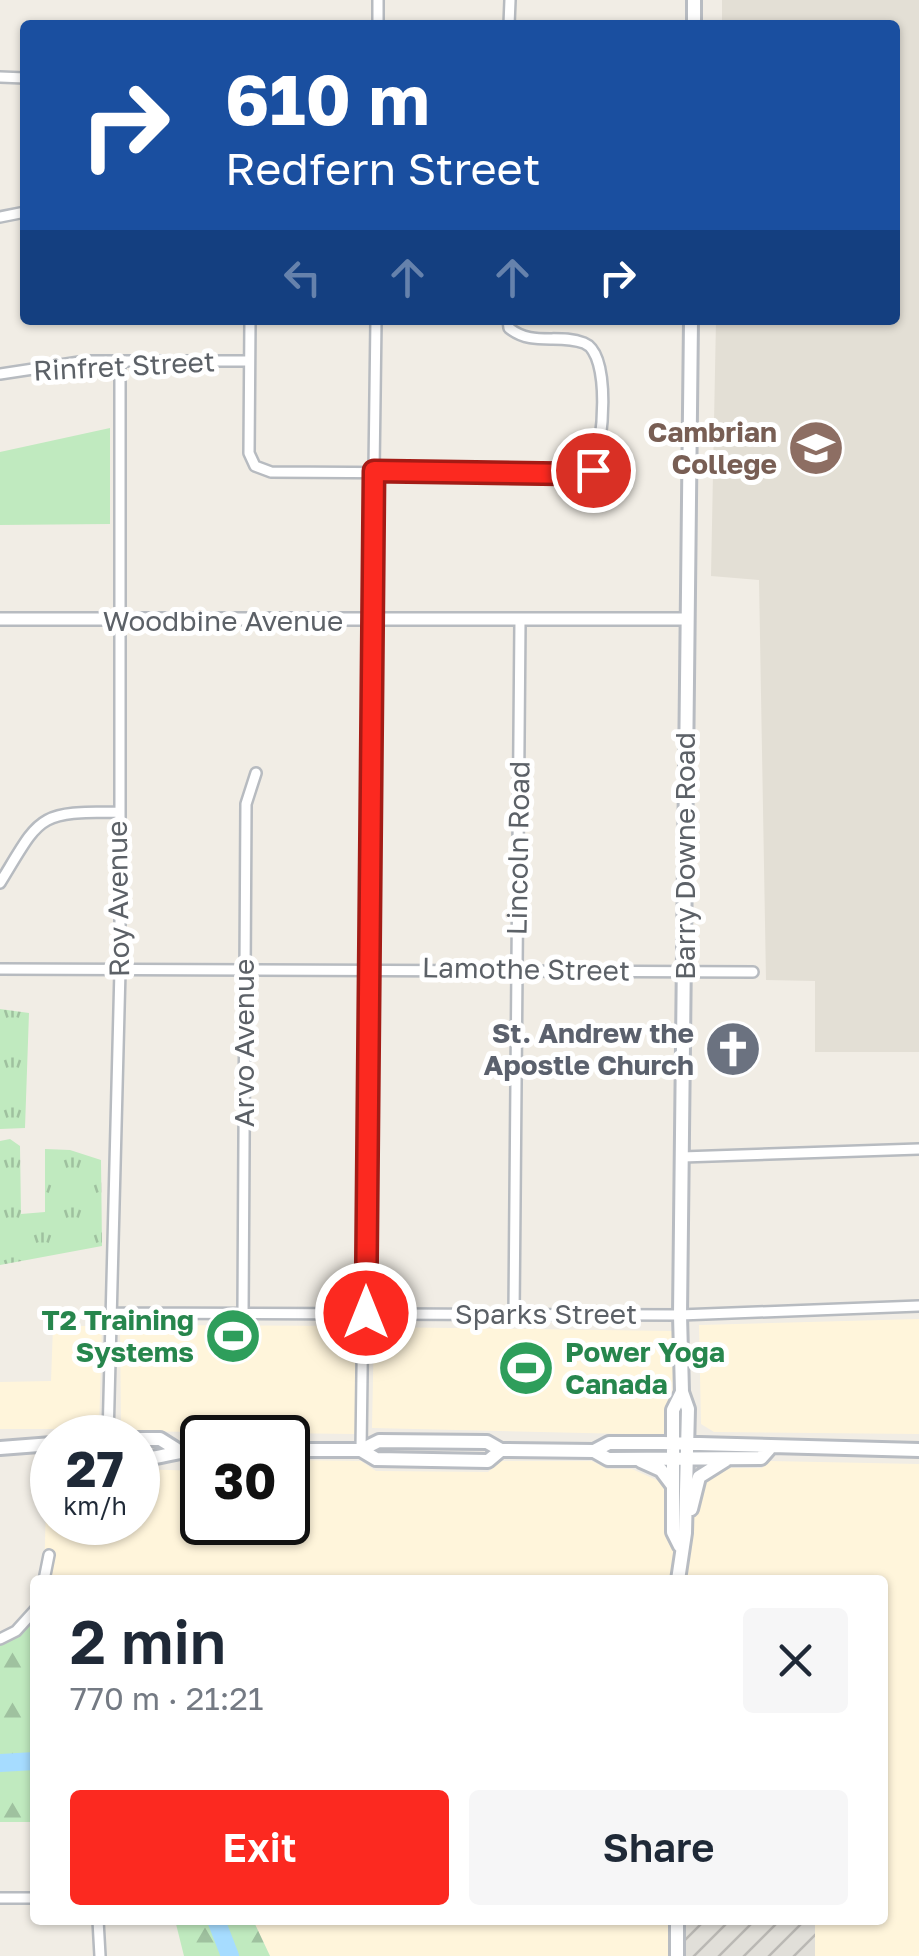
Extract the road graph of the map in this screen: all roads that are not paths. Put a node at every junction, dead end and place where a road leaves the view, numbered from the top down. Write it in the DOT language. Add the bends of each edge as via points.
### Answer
graph roads {
  1 [pos="250,325"];
  2 [pos="376,325"];
  3 [pos="509,325"];
  4 [pos="691,325"];
  5 [pos="120,361"];
  6 [pos="249,361"];
  7 [pos="0,374"];
  8 [pos="374,471"];
  9 [pos="0,619"];
  10 [pos="686,619"];
  11 [pos="120,620"];
  12 [pos="520,621"];
  13 [pos="373,622"];
  14 [pos="256,773"];
  15 [pos="117,812"];
  16 [pos="0,883"];
  17 [pos="366,968"];
  18 [pos="0,969"];
  19 [pos="245,969"];
  20 [pos="517,969"];
  21 [pos="120,970"];
  22 [pos="685,972"];
  23 [pos="753,972"];
  24 [pos="919,1149"];
  25 [pos="682,1156"];
  26 [pos="919,1306"];
  27 [pos="113,1313"];
  28 [pos="366,1313"];
  29 [pos="243,1314"];
  30 [pos="514,1314"];
  31 [pos="680,1314"];
  32 [pos="109,1415"];
  33 [pos="160,1439"];
  34 [pos="680,1443"];
  35 [pos="0,1448"];
  36 [pos="30,1448"];
  37 [pos="769,1448"];
  38 [pos="176,1449"];
  39 [pos="180,1449"];
  40 [pos="310,1450"];
  41 [pos="361,1450"];
  42 [pos="919,1450"];
  43 [pos="594,1451"];
  44 [pos="160,1458"];
  45 [pos="680,1458"];
  46 [pos="731,1458"];
  47 [pos="634,1459"];
  48 [pos="673,1486"];
  49 [pos="685,1525"];
  50 [pos="680,1546"];
  51 [pos="49,1555"];
  52 [pos="45,1575"];
  53 [pos="678,1575"];
  54 [pos="30,1616"];
  55 [pos="0,1639"];
  56 [pos="0,1898"];
  57 [pos="30,1898"];
  58 [pos="98,1925"];
  59 [pos="677,1925"];
  60 [pos="100,1956"];
  61 [pos="677,1956"];
  1 -- 6 [label="street"];
  2 -- 8 [label="street"];
  3 -- 8 [label="street" via="523,339 584,343 596,353 602,370 600,453 593,470"];
  4 -- 10 [label="main road, Barry Downe Road"];
  5 -- 6 [label="street, Rinfret Street"];
  5 -- 7 [label="street, Rinfret Street"];
  5 -- 11 [label="street, Roy Avenue"];
  6 -- 8 [label="street" via="249,452 255,466 272,472"];
  8 -- 13 [label="street"];
  9 -- 11 [label="street, Woodbine Avenue"];
  10 -- 12 [label="street, Woodbine Avenue"];
  10 -- 22 [label="main road, Barry Downe Road"];
  11 -- 13 [label="street, Woodbine Avenue"];
  11 -- 15 [label="street, Roy Avenue"];
  12 -- 13 [label="street, Woodbine Avenue"];
  12 -- 20 [label="street, Lincoln Road"];
  13 -- 17 [label="street"];
  14 -- 19 [label="street, Arvo Avenue" via="246,804"];
  15 -- 16 [label="street" via="48,816"];
  15 -- 21 [label="street, Roy Avenue"];
  17 -- 19 [label="street, Lamothe Street"];
  17 -- 20 [label="street, Lamothe Street"];
  17 -- 28 [label="street"];
  18 -- 21 [label="street, Lamothe Street"];
  19 -- 21 [label="street, Lamothe Street"];
  19 -- 29 [label="street, Arvo Avenue"];
  20 -- 22 [label="street, Lamothe Street"];
  20 -- 30 [label="street, Lincoln Road"];
  21 -- 27 [label="street, Roy Avenue"];
  22 -- 23 [label="street, Lamothe Street"];
  22 -- 25 [label="main road, Barry Downe Road"];
  24 -- 25 [label="street"];
  25 -- 31 [label="main road, Barry Downe Road"];
  26 -- 31 [label="street, Sparks Street"];
  27 -- 29 [label="street, Sparks Street"];
  27 -- 32 [label="street, Roy Avenue"];
  28 -- 29 [label="street, Sparks Street"];
  28 -- 30 [label="street, Sparks Street"];
  28 -- 41 [label="street"];
  30 -- 31 [label="street, Sparks Street"];
  31 -- 34 [label="main road, Barry Downe Road" via="682,1392 674,1410"];
  33 -- 38 [label="main road"];
  34 -- 37 [label="main road"];
  34 -- 43 [label="main road" via="608,1443"];
  34 -- 45 [label="main road, Barry Downe Road"];
  35 -- 36 [label="main road"];
  37 -- 42 [label="main road"];
  37 -- 46 [label="main road" via="761,1458"];
  38 -- 39 [label="main road"];
  38 -- 44 [label="main road"];
  40 -- 41 [label="main road"];
  41 -- 43 [label="main road" via="376,1459 488,1461 501,1450"];
  43 -- 47 [label="main road" via="608,1459"];
  45 -- 46 [label="main road"];
  45 -- 47 [label="main road"];
  45 -- 48 [label="main road, Barry Downe Road"];
  45 -- 49 [label="main road, Barry Downe Road"];
  46 -- 49 [label="main road" via="699,1477"];
  47 -- 48 [label="main road" via="654,1466"];
  48 -- 50 [label="main road, Barry Downe Road" via="673,1532"];
  49 -- 50 [label="main road, Barry Downe Road"];
  50 -- 53 [label="main road, Barry Downe Road"];
  51 -- 52 [label="street"];
  54 -- 55 [label="street"];
  56 -- 57 [label="street"];
  58 -- 60 [label="street"];
  59 -- 61 [label="main road"];
}
